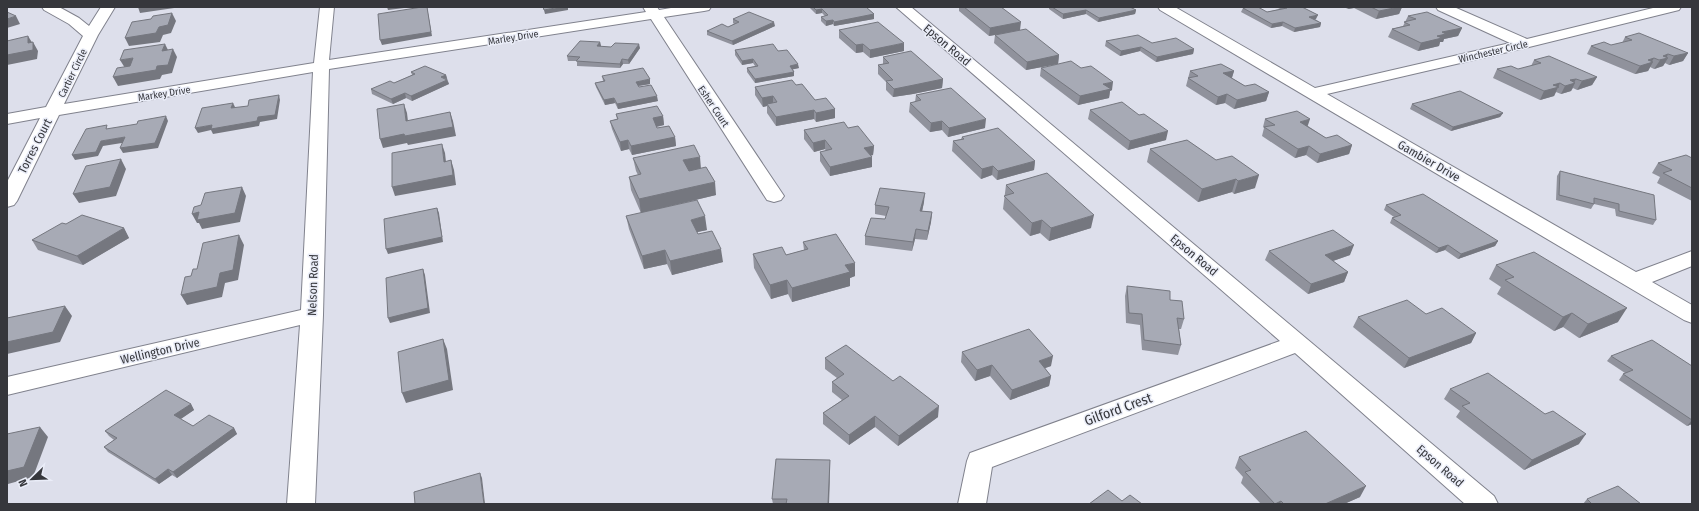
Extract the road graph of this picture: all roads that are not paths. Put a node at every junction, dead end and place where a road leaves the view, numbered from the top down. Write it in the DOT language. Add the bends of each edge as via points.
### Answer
graph roads {
  1 [pos="49,7"];
  2 [pos="108,7"];
  3 [pos="326,7"];
  4 [pos="704,7"];
  5 [pos="903,7"];
  6 [pos="1165,7"];
  7 [pos="1443,7"];
  8 [pos="1674,7"];
  9 [pos="652,11"];
  10 [pos="91,35"];
  11 [pos="1525,44"];
  12 [pos="321,66"];
  13 [pos="1312,92"];
  14 [pos="53,111"];
  15 [pos="7,119"];
  16 [pos="774,196"];
  17 [pos="7,201"];
  18 [pos="1692,258"];
  19 [pos="1634,281"];
  20 [pos="312,315"];
  21 [pos="1692,315"];
  22 [pos="1298,342"];
  23 [pos="7,386"];
  24 [pos="301,504"];
  25 [pos="972,504"];
  26 [pos="1484,504"];
  1 -- 10 [label="street, Cartier Circle" via="74,21"];
  2 -- 10 [label="street, Cartier Circle"];
  3 -- 12 [label="street, Nelson Road"];
  4 -- 9 [label="street, Marley Drive"];
  5 -- 22 [label="street, Epson Road"];
  6 -- 13 [label="street, Gambier Drive"];
  7 -- 11 [label="street"];
  8 -- 11 [label="street, Winchester Circle"];
  9 -- 12 [label="street, Marley Drive"];
  9 -- 16 [label="street, Esher Court"];
  10 -- 14 [label="street, Cartier Circle"];
  11 -- 13 [label="street, Winchester Circle"];
  12 -- 14 [label="street, Markey Drive"];
  12 -- 20 [label="street, Nelson Road"];
  13 -- 19 [label="street, Gambier Drive"];
  14 -- 15 [label="street, Markey Drive"];
  14 -- 17 [label="street, Torres Court"];
  18 -- 19 [label="street"];
  19 -- 21 [label="street, Gambier Drive"];
  20 -- 23 [label="street, Wellington Drive"];
  20 -- 24 [label="street, Nelson Road"];
  22 -- 25 [label="street, Gilford Crest" via="980,461"];
  22 -- 26 [label="street, Epson Road"];
}
